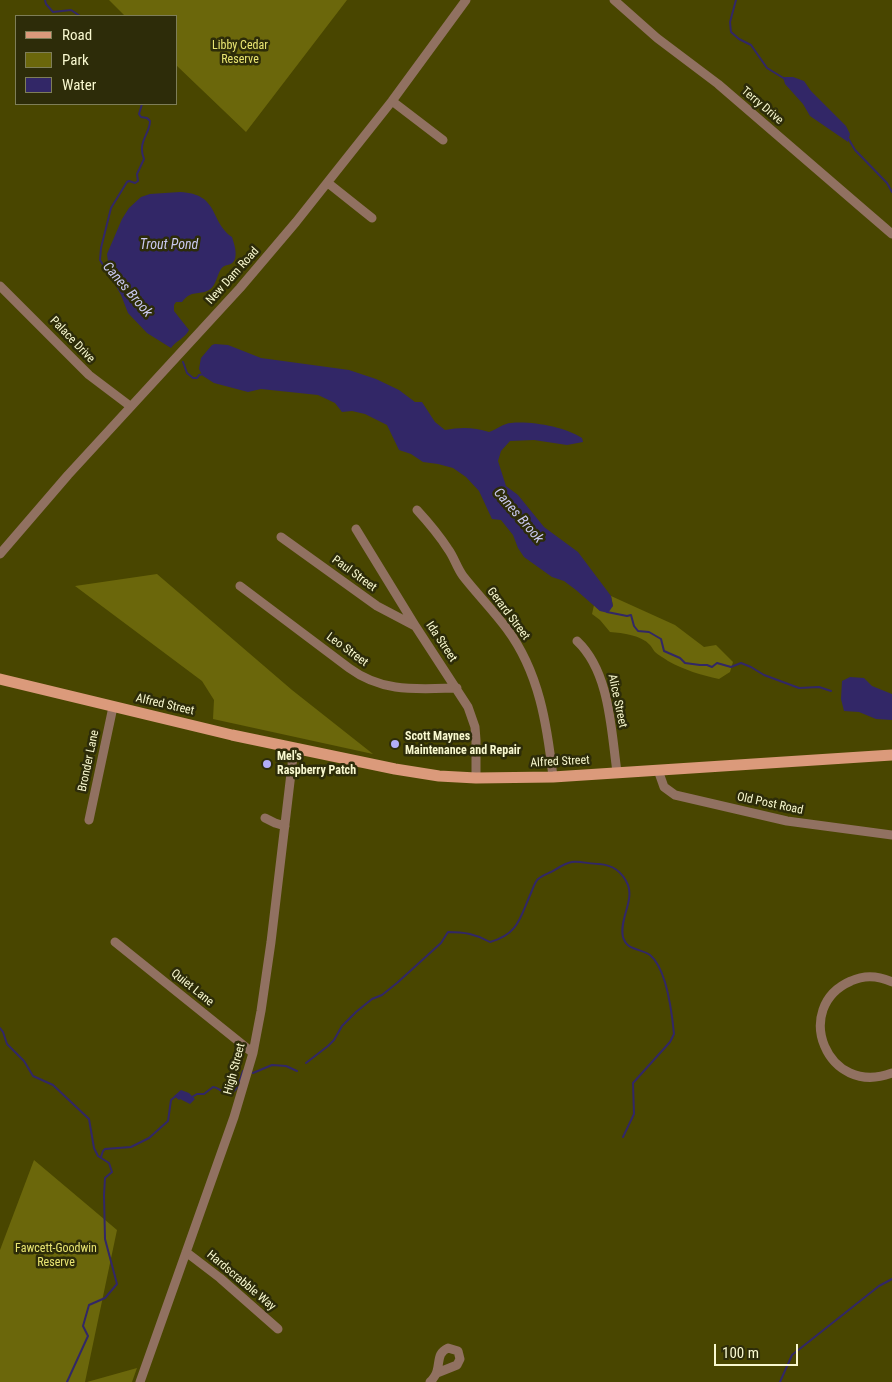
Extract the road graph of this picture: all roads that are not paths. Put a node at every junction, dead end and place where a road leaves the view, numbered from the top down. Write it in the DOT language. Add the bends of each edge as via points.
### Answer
graph roads {
  1 [pos="466,0"];
  2 [pos="614,0"];
  3 [pos="392,101"];
  4 [pos="443,140"];
  5 [pos="328,183"];
  6 [pos="372,218"];
  7 [pos="892,234"];
  8 [pos="0,286"];
  9 [pos="130,406"];
  10 [pos="417,510"];
  11 [pos="356,529"];
  12 [pos="281,536"];
  13 [pos="0,554"];
  14 [pos="240,586"];
  15 [pos="416,626"];
  16 [pos="577,642"];
  17 [pos="0,679"];
  18 [pos="457,688"];
  19 [pos="113,707"];
  20 [pos="294,748"];
  21 [pos="892,755"];
  22 [pos="658,770"];
  23 [pos="617,772"];
  24 [pos="553,777"];
  25 [pos="476,778"];
  26 [pos="265,818"];
  27 [pos="88,820"];
  28 [pos="285,826"];
  29 [pos="892,835"];
  30 [pos="115,942"];
  31 [pos="892,982"];
  32 [pos="253,1053"];
  33 [pos="892,1074"];
  34 [pos="186,1252"];
  35 [pos="278,1329"];
  36 [pos="437,1373"];
  37 [pos="140,1382"];
  38 [pos="430,1382"];
  1 -- 3 [label="street, New Dam Road"];
  2 -- 7 [label="street, Terry Drive" via="657,38 718,84"];
  3 -- 4 [label="street"];
  3 -- 5 [label="street, New Dam Road"];
  5 -- 6 [label="street"];
  5 -- 9 [label="street, New Dam Road" via="240,288"];
  8 -- 9 [label="street, Palace Drive" via="89,375"];
  9 -- 13 [label="street, New Dam Road"];
  10 -- 24 [label="street, Gerard Street" via="448,549 461,574 523,654 538,691"];
  11 -- 15 [label="street, Ida Street"];
  12 -- 15 [label="street, Paul Street" via="377,606"];
  14 -- 18 [label="street, Leo Street" via="366,679 396,688"];
  15 -- 18 [label="street, Ida Street"];
  16 -- 23 [label="street, Alice Street" via="589,653 598,671"];
  17 -- 19 [label="main road, Alfred Street"];
  18 -- 25 [label="street, Ida Street" via="475,727"];
  19 -- 20 [label="main road, Alfred Street"];
  19 -- 27 [label="street, Bronder Lane"];
  20 -- 25 [label="main road, Alfred Street" via="395,769"];
  20 -- 28 [label="street, High Street"];
  21 -- 22 [label="main road, Alfred Street"];
  22 -- 23 [label="main road, Alfred Street"];
  22 -- 29 [label="street, Old Post Road" via="664,787 675,795 787,821"];
  23 -- 24 [label="main road, Alfred Street"];
  24 -- 25 [label="main road, Alfred Street"];
  26 -- 28 [label="street"];
  28 -- 32 [label="street, High Street"];
  30 -- 32 [label="street, Quiet Lane"];
  31 -- 33 [label="street" via="868,977 841,986 827,1002 820,1030 830,1058 843,1070 867,1078"];
  32 -- 34 [label="street, High Street"];
  34 -- 35 [label="street, Hardscrabble Way"];
  34 -- 37 [label="street, High Street"];
  36 -- 38 [label="street"];
}
